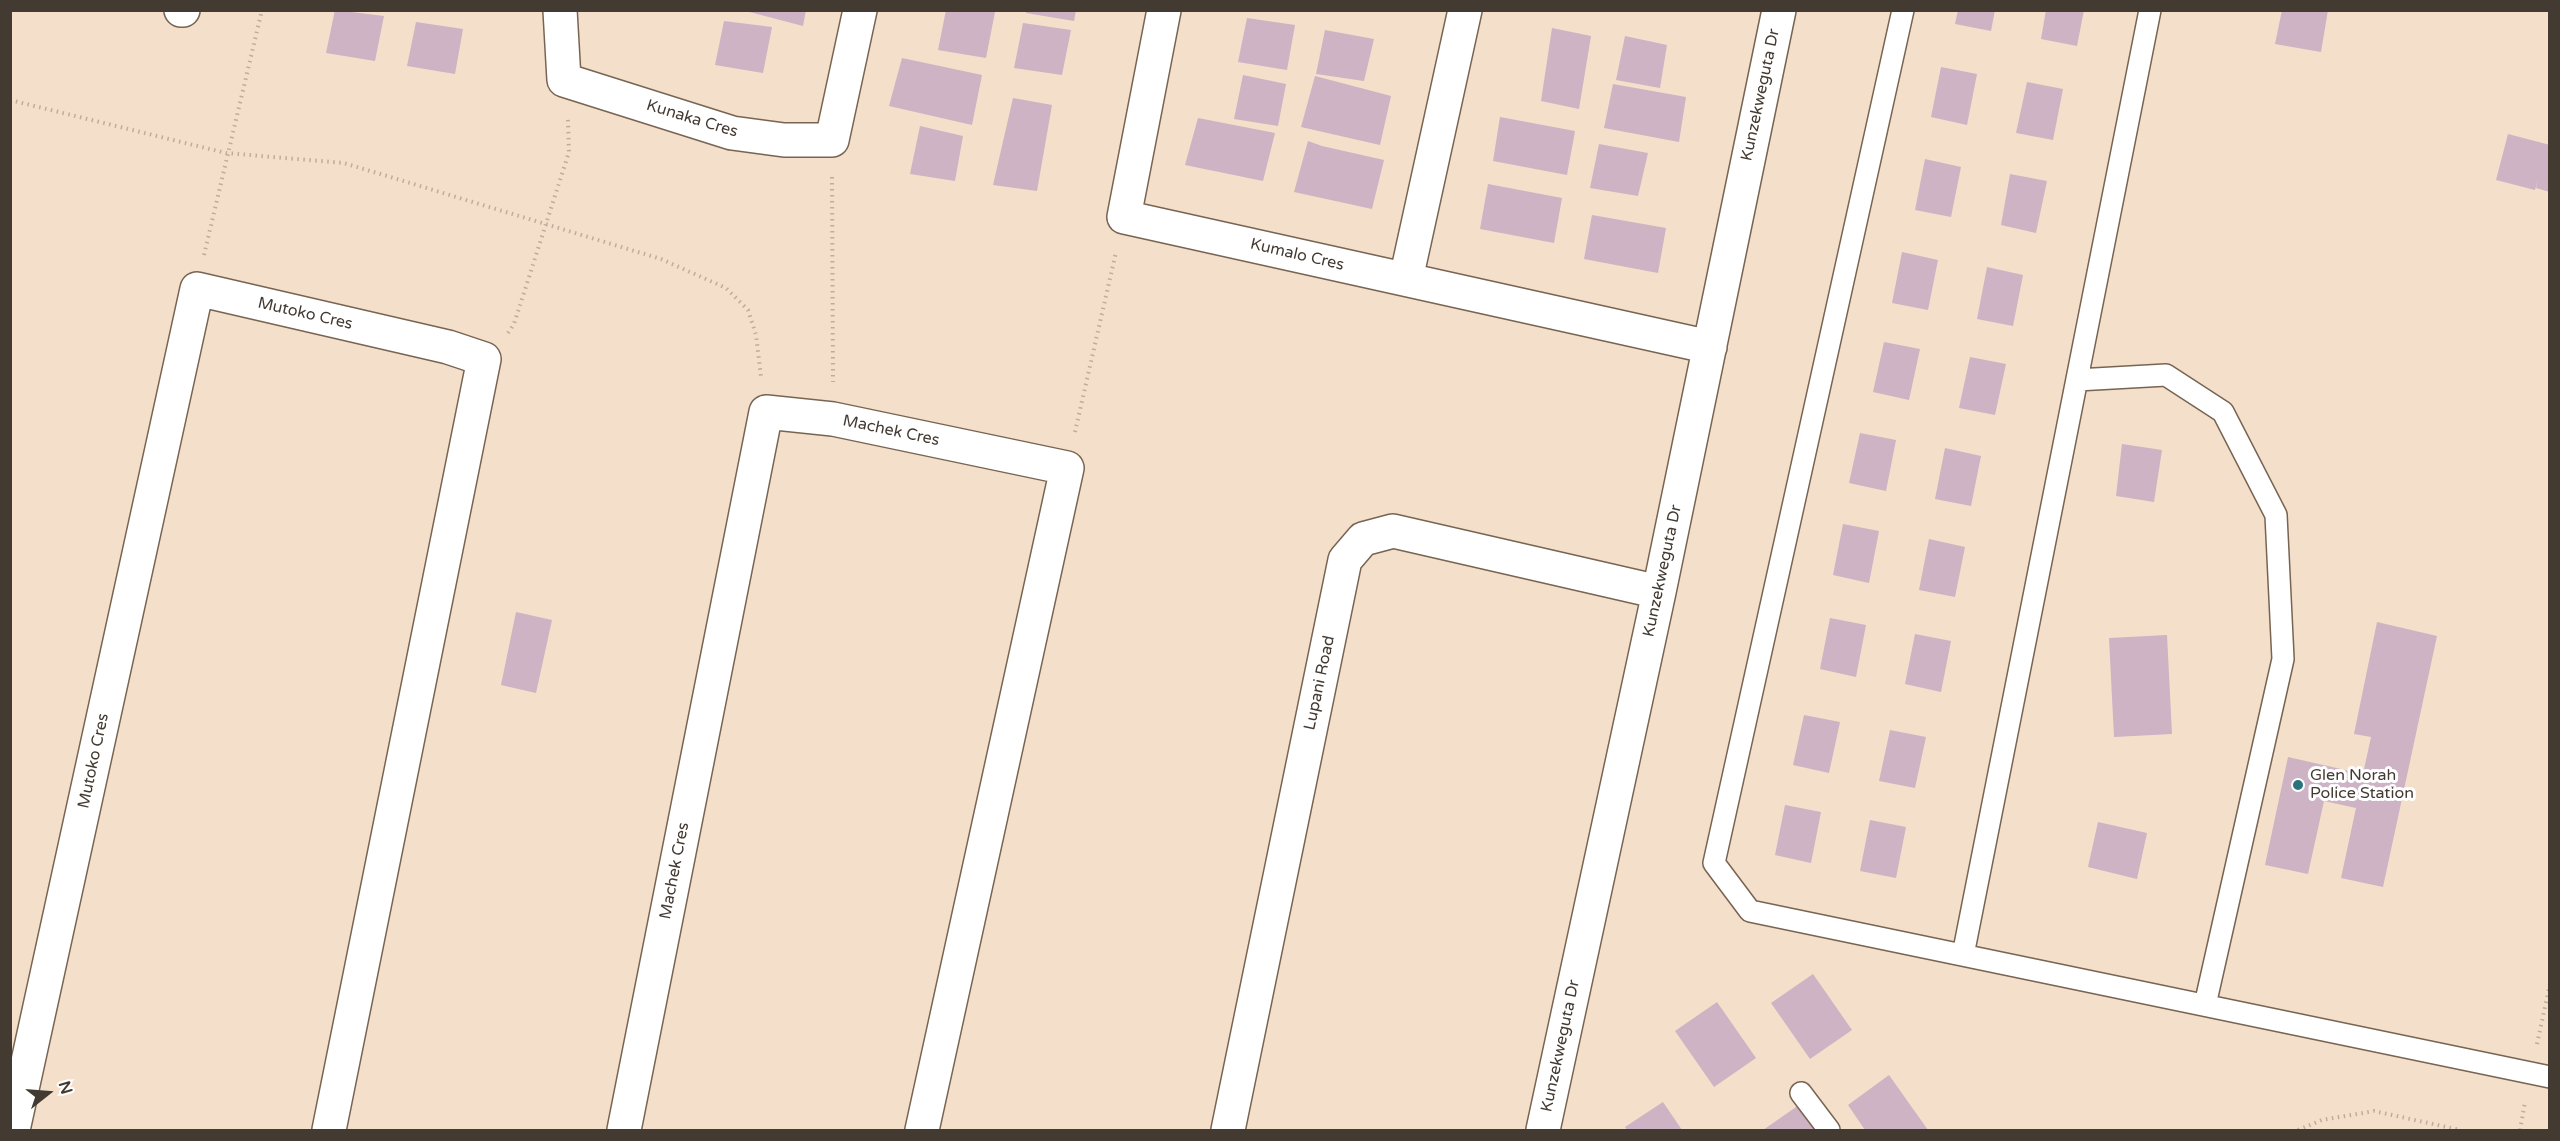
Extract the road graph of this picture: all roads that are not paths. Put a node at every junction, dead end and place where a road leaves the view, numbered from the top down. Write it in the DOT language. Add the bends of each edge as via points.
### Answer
graph roads {
  1 [pos="560,10"];
  2 [pos="860,10"];
  3 [pos="1164,10"];
  4 [pos="1466,10"];
  5 [pos="1779,10"];
  6 [pos="1903,10"];
  7 [pos="2150,10"];
  8 [pos="1406,279"];
  9 [pos="1710,347"];
  10 [pos="2077,380"];
  11 [pos="1659,592"];
  12 [pos="1963,955"];
  13 [pos="2205,1005"];
  14 [pos="2540,1075"];
  15 [pos="1801,1093"];
  16 [pos="13,1131"];
  17 [pos="329,1131"];
  18 [pos="624,1131"];
  19 [pos="922,1131"];
  20 [pos="1228,1131"];
  21 [pos="1543,1131"];
  22 [pos="1830,1131"];
  1 -- 2 [label="street, Kunaka Cres" via="564,80 732,133 784,140 832,140"];
  3 -- 8 [label="street, Kumalo Cres" via="1124,216"];
  4 -- 8 [label="street"];
  5 -- 9 [label="street, Kunzekweguta Dr"];
  6 -- 12 [label="lane" via="1714,863 1750,911"];
  7 -- 10 [label="lane"];
  8 -- 9 [label="street, Kumalo Cres"];
  9 -- 11 [label="street, Kunzekweguta Dr"];
  10 -- 12 [label="lane"];
  10 -- 13 [label="lane" via="2166,375 2223,412 2276,514 2283,659"];
  11 -- 20 [label="street, Lupani Road" via="1393,531 1363,539 1345,560"];
  11 -- 21 [label="street, Kunzekweguta Dr"];
  12 -- 13 [label="lane"];
  13 -- 14 [label="lane"];
  15 -- 22 [label="lane"];
  16 -- 17 [label="street, Mutoko Cres" via="196,289 448,347 484,359"];
  18 -- 19 [label="street, Machek Cres" via="766,412 833,419 1067,468"];
}
